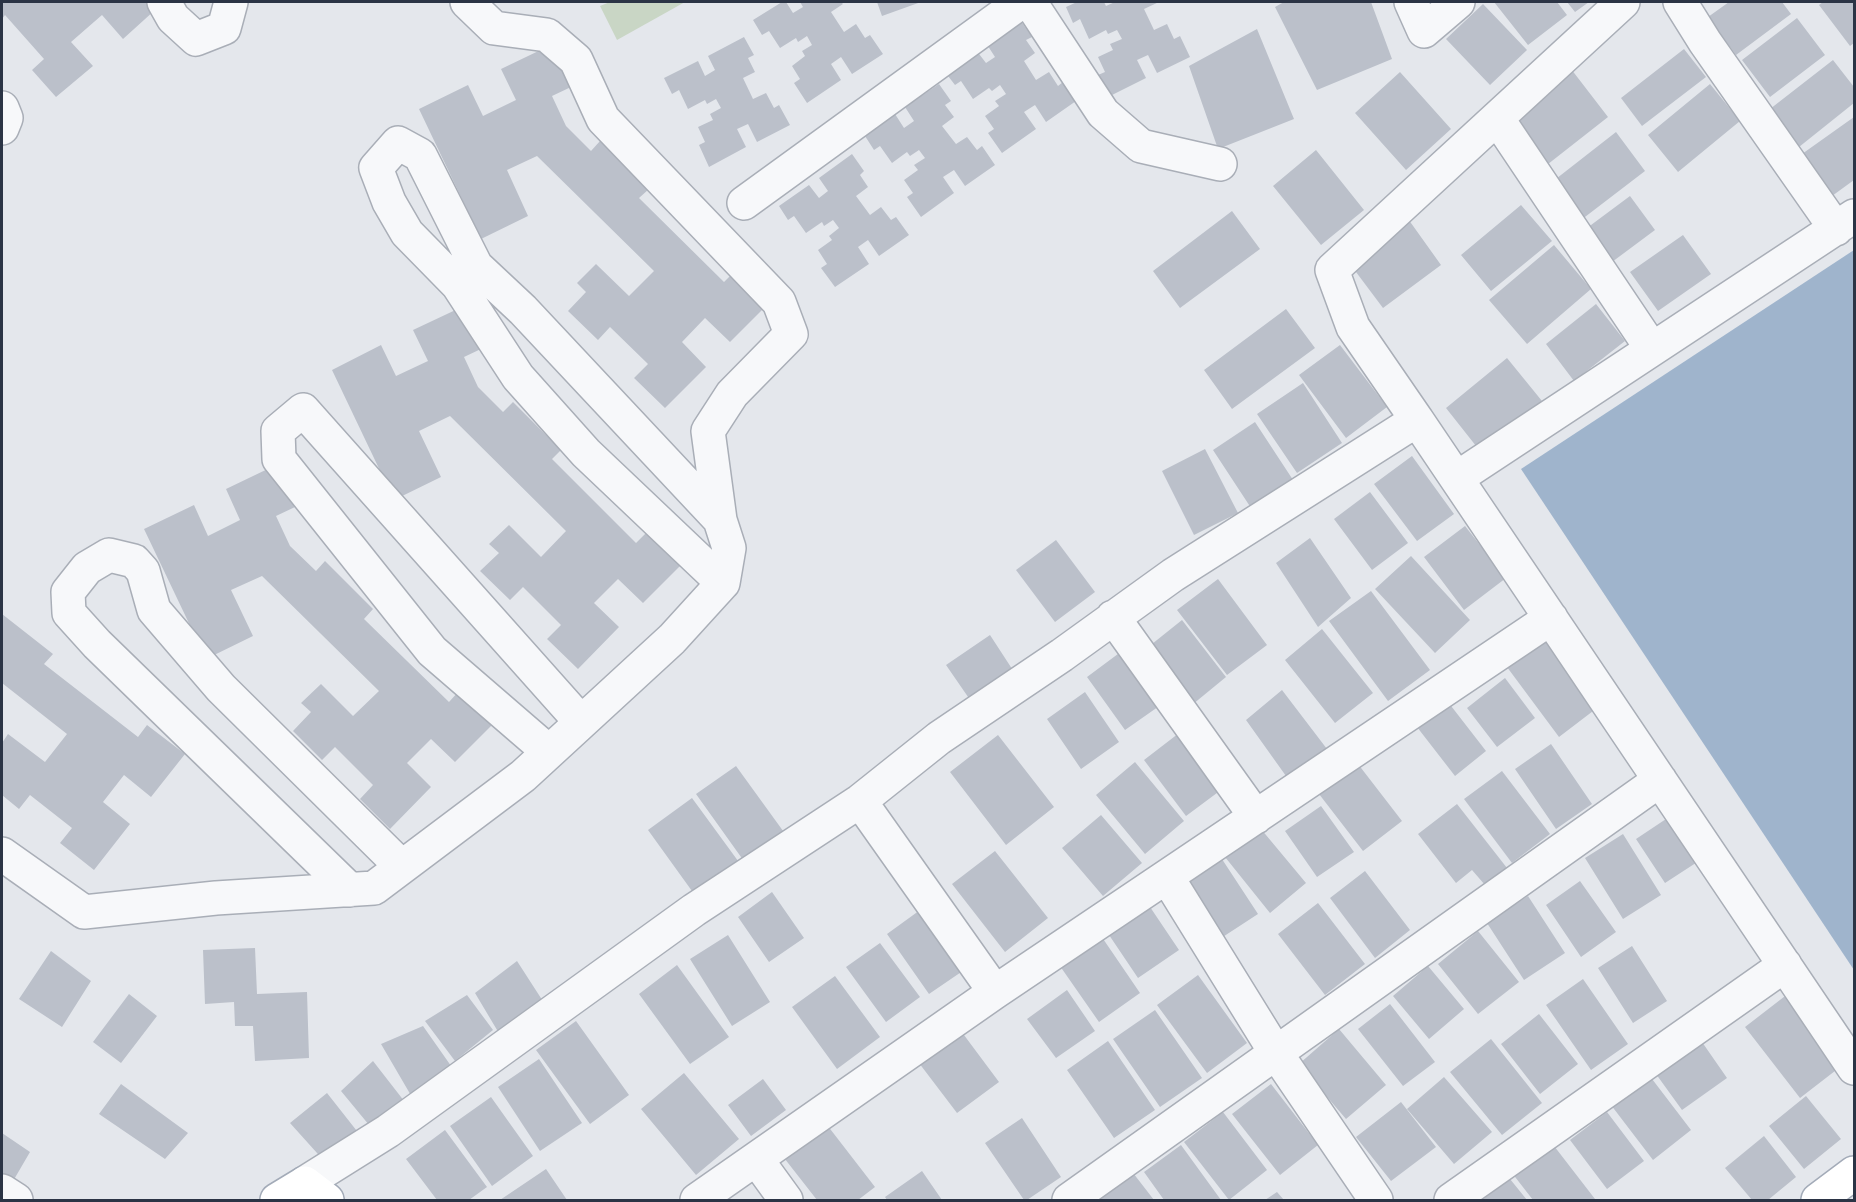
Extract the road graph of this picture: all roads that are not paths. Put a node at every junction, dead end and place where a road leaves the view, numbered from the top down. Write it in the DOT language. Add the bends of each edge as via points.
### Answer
graph roads {
  1 [pos="164,2"];
  2 [pos="231,2"];
  3 [pos="467,2"];
  4 [pos="1021,2"];
  5 [pos="1030,2"];
  6 [pos="1411,2"];
  7 [pos="1458,2"];
  8 [pos="1623,2"];
  9 [pos="1680,2"];
  10 [pos="2,108"];
  11 [pos="1497,118"];
  12 [pos="2,128"];
  13 [pos="1220,164"];
  14 [pos="744,202"];
  15 [pos="1845,222"];
  16 [pos="1652,349"];
  17 [pos="1418,420"];
  18 [pos="1456,478"];
  19 [pos="720,520"];
  20 [pos="723,584"];
  21 [pos="1113,617"];
  22 [pos="1551,618"];
  23 [pos="581,722"];
  24 [pos="549,752"];
  25 [pos="1660,780"];
  26 [pos="860,801"];
  27 [pos="1256,817"];
  28 [pos="2,854"];
  29 [pos="402,867"];
  30 [pos="1167,877"];
  31 [pos="350,890"];
  32 [pos="1785,965"];
  33 [pos="995,992"];
  34 [pos="1276,1053"];
  35 [pos="1854,1068"];
  36 [pos="757,1160"];
  37 [pos="1854,1173"];
  38 [pos="2,1191"];
  39 [pos="316,1192"];
  40 [pos="16,1200"];
  41 [pos="277,1200"];
  42 [pos="697,1200"];
  43 [pos="786,1200"];
  44 [pos="1069,1200"];
  45 [pos="1376,1200"];
  46 [pos="1451,1200"];
  47 [pos="1818,1200"];
  1 -- 2 [label="street" via="173,18 196,39 224,28"];
  3 -- 19 [label="street" via="494,28 547,35 576,60 603,119 779,302 791,334 732,394 708,431"];
  4 -- 14 [label="street"];
  5 -- 13 [label="street" via="1103,113 1141,146"];
  6 -- 7 [label="street" via="1424,31"];
  8 -- 11 [label="street"];
  9 -- 15 [label="street" via="1705,42"];
  10 -- 12 [label="street" via="6,118"];
  11 -- 16 [label="street"];
  11 -- 17 [label="street" via="1332,270 1353,327"];
  15 -- 16 [label="street"];
  16 -- 18 [label="street"];
  17 -- 18 [label="street"];
  17 -- 21 [label="street"];
  18 -- 22 [label="street"];
  19 -- 20 [label="street" via="729,548"];
  19 -- 20 [label="street" via="539,326 476,266 420,155 398,143 376,168 407,233 458,285 518,377 585,453"];
  20 -- 23 [label="street" via="672,639"];
  21 -- 26 [label="street" via="939,738"];
  21 -- 27 [label="street"];
  22 -- 25 [label="street"];
  22 -- 27 [label="street"];
  23 -- 24 [label="street"];
  23 -- 24 [label="street" via="303,411 278,431 279,459 432,651"];
  24 -- 29 [label="street"];
  25 -- 32 [label="street"];
  25 -- 34 [label="street"];
  26 -- 33 [label="street"];
  26 -- 39 [label="street" via="694,910 388,1131"];
  27 -- 30 [label="street"];
  28 -- 31 [label="street" via="84,912 216,898"];
  29 -- 31 [label="street" via="374,888"];
  29 -- 31 [label="street" via="214,679 154,610 142,571 134,561 109,555 87,568 68,592 69,613"];
  30 -- 33 [label="street"];
  30 -- 34 [label="street"];
  32 -- 35 [label="street"];
  32 -- 46 [label="street"];
  33 -- 36 [label="street"];
  34 -- 44 [label="street"];
  34 -- 45 [label="street"];
  36 -- 42 [label="street"];
  36 -- 43 [label="street"];
  37 -- 47 [label="main road"];
  38 -- 40 [label="street"];
  39 -- 41 [label="main road"];
}
